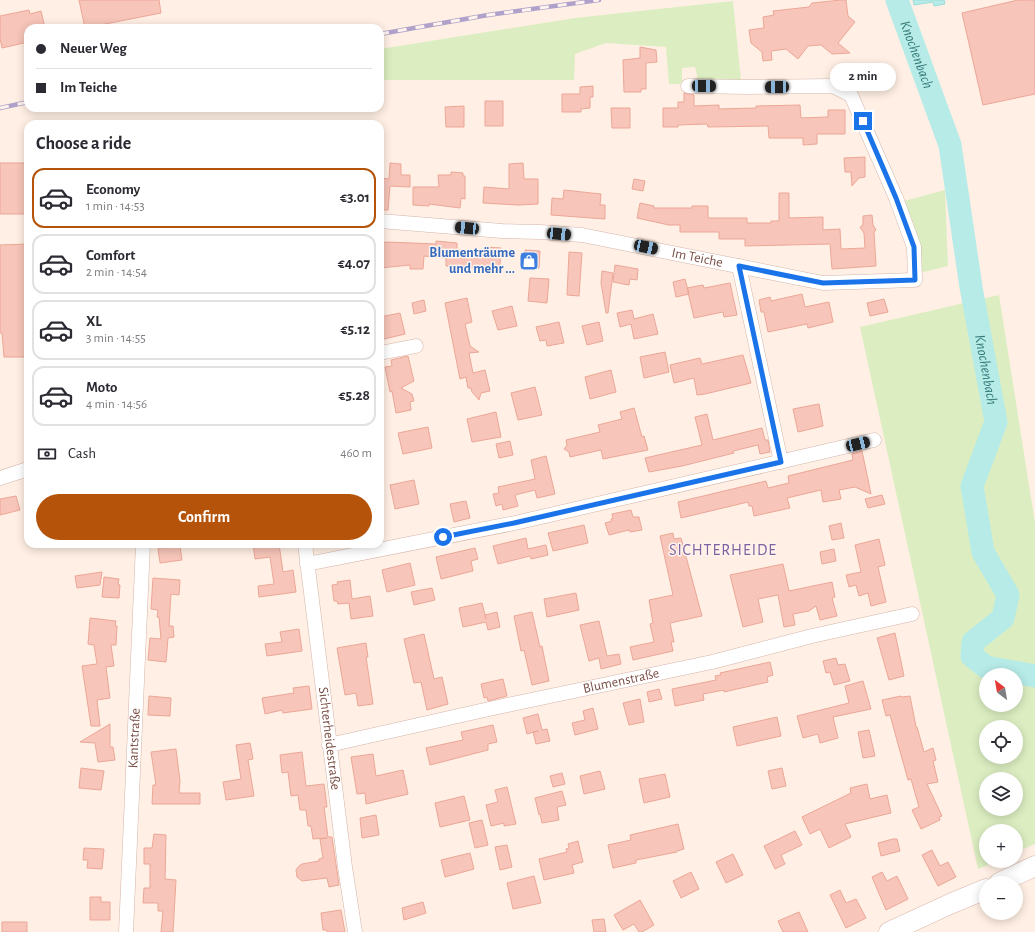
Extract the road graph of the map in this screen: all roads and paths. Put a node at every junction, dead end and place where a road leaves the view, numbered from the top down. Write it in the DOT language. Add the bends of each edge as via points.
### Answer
graph roads {
  1 [pos="688,86"];
  2 [pos="384,221"];
  3 [pos="739,266"];
  4 [pos="416,346"];
  5 [pos="384,352"];
  6 [pos="874,440"];
  7 [pos="781,462"];
  8 [pos="24,470"];
  9 [pos="0,478"];
  10 [pos="143,548"];
  11 [pos="306,548"];
  12 [pos="308,564"];
  13 [pos="912,614"];
  14 [pos="329,746"];
  15 [pos="1035,866"];
  16 [pos="1014,876"];
  17 [pos="979,892"];
  18 [pos="126,932"];
  19 [pos="355,932"];
  20 [pos="889,932"];
  1 -- 3 [label="street, Im Teiche" via="833,86 851,95 896,198 914,247 915,280 823,283"];
  2 -- 3 [label="street, Im Teiche" via="582,235"];
  3 -- 7 [label="street"];
  4 -- 5 [label="street"];
  6 -- 7 [label="street"];
  7 -- 12 [label="street" via="514,523"];
  8 -- 9 [label="street"];
  10 -- 18 [label="street, Kantstraße"];
  11 -- 12 [label="street, Sichterheidestraße"];
  12 -- 14 [label="street, Sichterheidestraße"];
  13 -- 14 [label="street, Blumenstraße" via="712,662"];
  14 -- 19 [label="street, Sichterheidestraße"];
  15 -- 16 [label="street"];
  17 -- 20 [label="street"];
}
